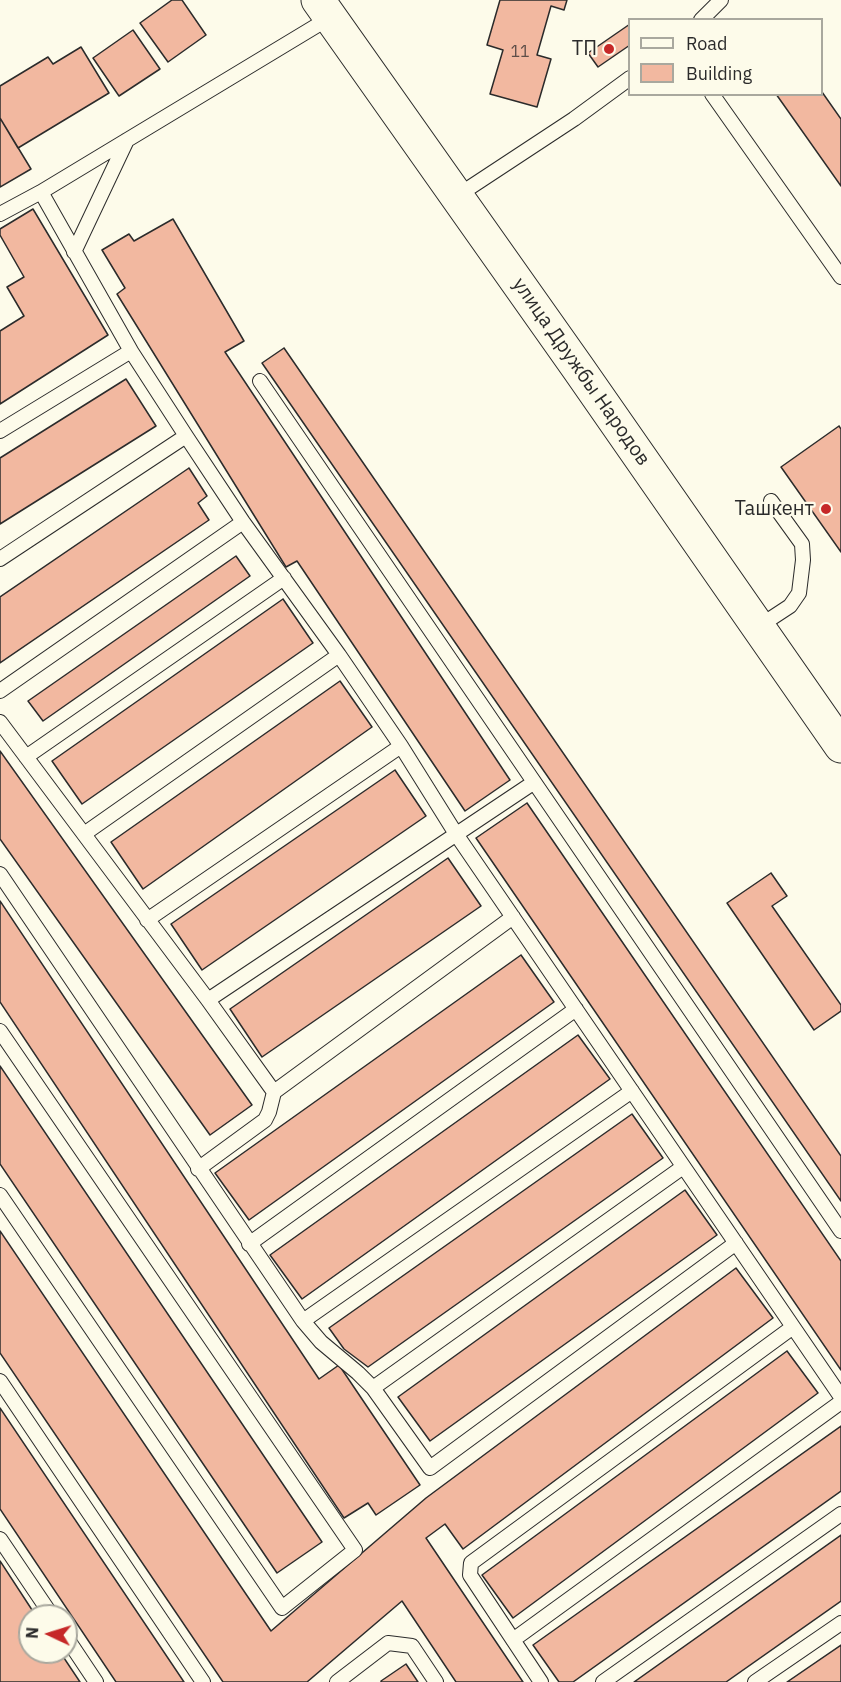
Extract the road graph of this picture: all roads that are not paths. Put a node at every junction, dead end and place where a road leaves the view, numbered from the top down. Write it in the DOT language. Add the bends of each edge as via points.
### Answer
graph roads {
  1 [pos="721,0"];
  2 [pos="324,9"];
  3 [pos="703,18"];
  4 [pos="628,79"];
  5 [pos="713,96"];
  6 [pos="127,140"];
  7 [pos="41,192"];
  8 [pos="458,196"];
  9 [pos="0,214"];
  10 [pos="74,252"];
  11 [pos="841,277"];
  12 [pos="131,351"];
  13 [pos="260,381"];
  14 [pos="0,431"];
  15 [pos="186,436"];
  16 [pos="771,501"];
  17 [pos="243,522"];
  18 [pos="0,559"];
  19 [pos="284,578"];
  20 [pos="758,627"];
  21 [pos="339,655"];
  22 [pos="0,691"];
  23 [pos="0,722"];
  24 [pos="401,746"];
  25 [pos="841,746"];
  26 [pos="26,757"];
  27 [pos="533,783"];
  28 [pos="84,834"];
  29 [pos="456,834"];
  30 [pos="0,874"];
  31 [pos="513,917"];
  32 [pos="147,920"];
  33 [pos="208,1000"];
  34 [pos="576,1009"];
  35 [pos="0,1031"];
  36 [pos="632,1091"];
  37 [pos="274,1092"];
  38 [pos="683,1167"];
  39 [pos="198,1169"];
  40 [pos="0,1195"];
  41 [pos="841,1231"];
  42 [pos="249,1244"];
  43 [pos="736,1244"];
  44 [pos="303,1321"];
  45 [pos="793,1327"];
  46 [pos="0,1381"];
  47 [pos="373,1388"];
  48 [pos="841,1397"];
  49 [pos="841,1402"];
  50 [pos="841,1514"];
  51 [pos="0,1539"];
  52 [pos="44,1604"];
  53 [pos="841,1623"];
  54 [pos="513,1640"];
  55 [pos="78,1655"];
  56 [pos="96,1682"];
  57 [pos="203,1682"];
  58 [pos="337,1682"];
  59 [pos="436,1682"];
  60 [pos="541,1682"];
  61 [pos="603,1682"];
  62 [pos="755,1682"];
  1 -- 3 [label="lane"];
  2 -- 6 [label="lane"];
  2 -- 8 [label="main road, улица Дружбы Народов"];
  4 -- 8 [label="lane"];
  5 -- 11 [label="lane"];
  6 -- 7 [label="lane"];
  6 -- 10 [label="lane"];
  7 -- 9 [label="lane"];
  7 -- 10 [label="lane"];
  8 -- 20 [label="main road, улица Дружбы Народов"];
  10 -- 12 [label="lane"];
  12 -- 14 [label="lane"];
  12 -- 15 [label="lane"];
  13 -- 27 [label="lane"];
  15 -- 17 [label="lane"];
  15 -- 18 [label="lane"];
  16 -- 20 [label="lane" via="802,544 803,560 799,593 790,606"];
  17 -- 19 [label="lane"];
  17 -- 22 [label="lane"];
  19 -- 21 [label="lane"];
  19 -- 26 [label="lane"];
  20 -- 25 [label="main road, улица Дружбы Народов"];
  21 -- 24 [label="lane"];
  21 -- 28 [label="lane"];
  23 -- 26 [label="lane"];
  24 -- 29 [label="lane"];
  24 -- 32 [label="lane"];
  26 -- 28 [label="lane"];
  27 -- 29 [label="lane"];
  27 -- 41 [label="lane"];
  28 -- 32 [label="lane"];
  29 -- 31 [label="lane"];
  29 -- 33 [label="lane"];
  30 -- 39 [label="lane"];
  31 -- 34 [label="lane"];
  31 -- 37 [label="lane"];
  32 -- 33 [label="lane"];
  33 -- 37 [label="lane"];
  34 -- 36 [label="lane"];
  34 -- 42 [label="lane"];
  35 -- 40 [label="lane" via="355,1550 282,1608"];
  36 -- 38 [label="lane"];
  36 -- 44 [label="lane"];
  37 -- 39 [label="lane" via="265,1120"];
  38 -- 43 [label="lane"];
  38 -- 47 [label="lane"];
  39 -- 42 [label="lane"];
  42 -- 44 [label="lane"];
  43 -- 45 [label="lane"];
  43 -- 47 [label="lane" via="430,1468"];
  44 -- 47 [label="lane"];
  45 -- 48 [label="lane"];
  45 -- 54 [label="lane" via="471,1563 470,1575"];
  46 -- 57 [label="lane"];
  49 -- 54 [label="lane"];
  50 -- 61 [label="lane"];
  51 -- 52 [label="lane"];
  53 -- 62 [label="lane"];
  54 -- 60 [label="lane"];
  55 -- 56 [label="lane"];
  58 -- 59 [label="lane" via="388,1643 412,1646"];
}
